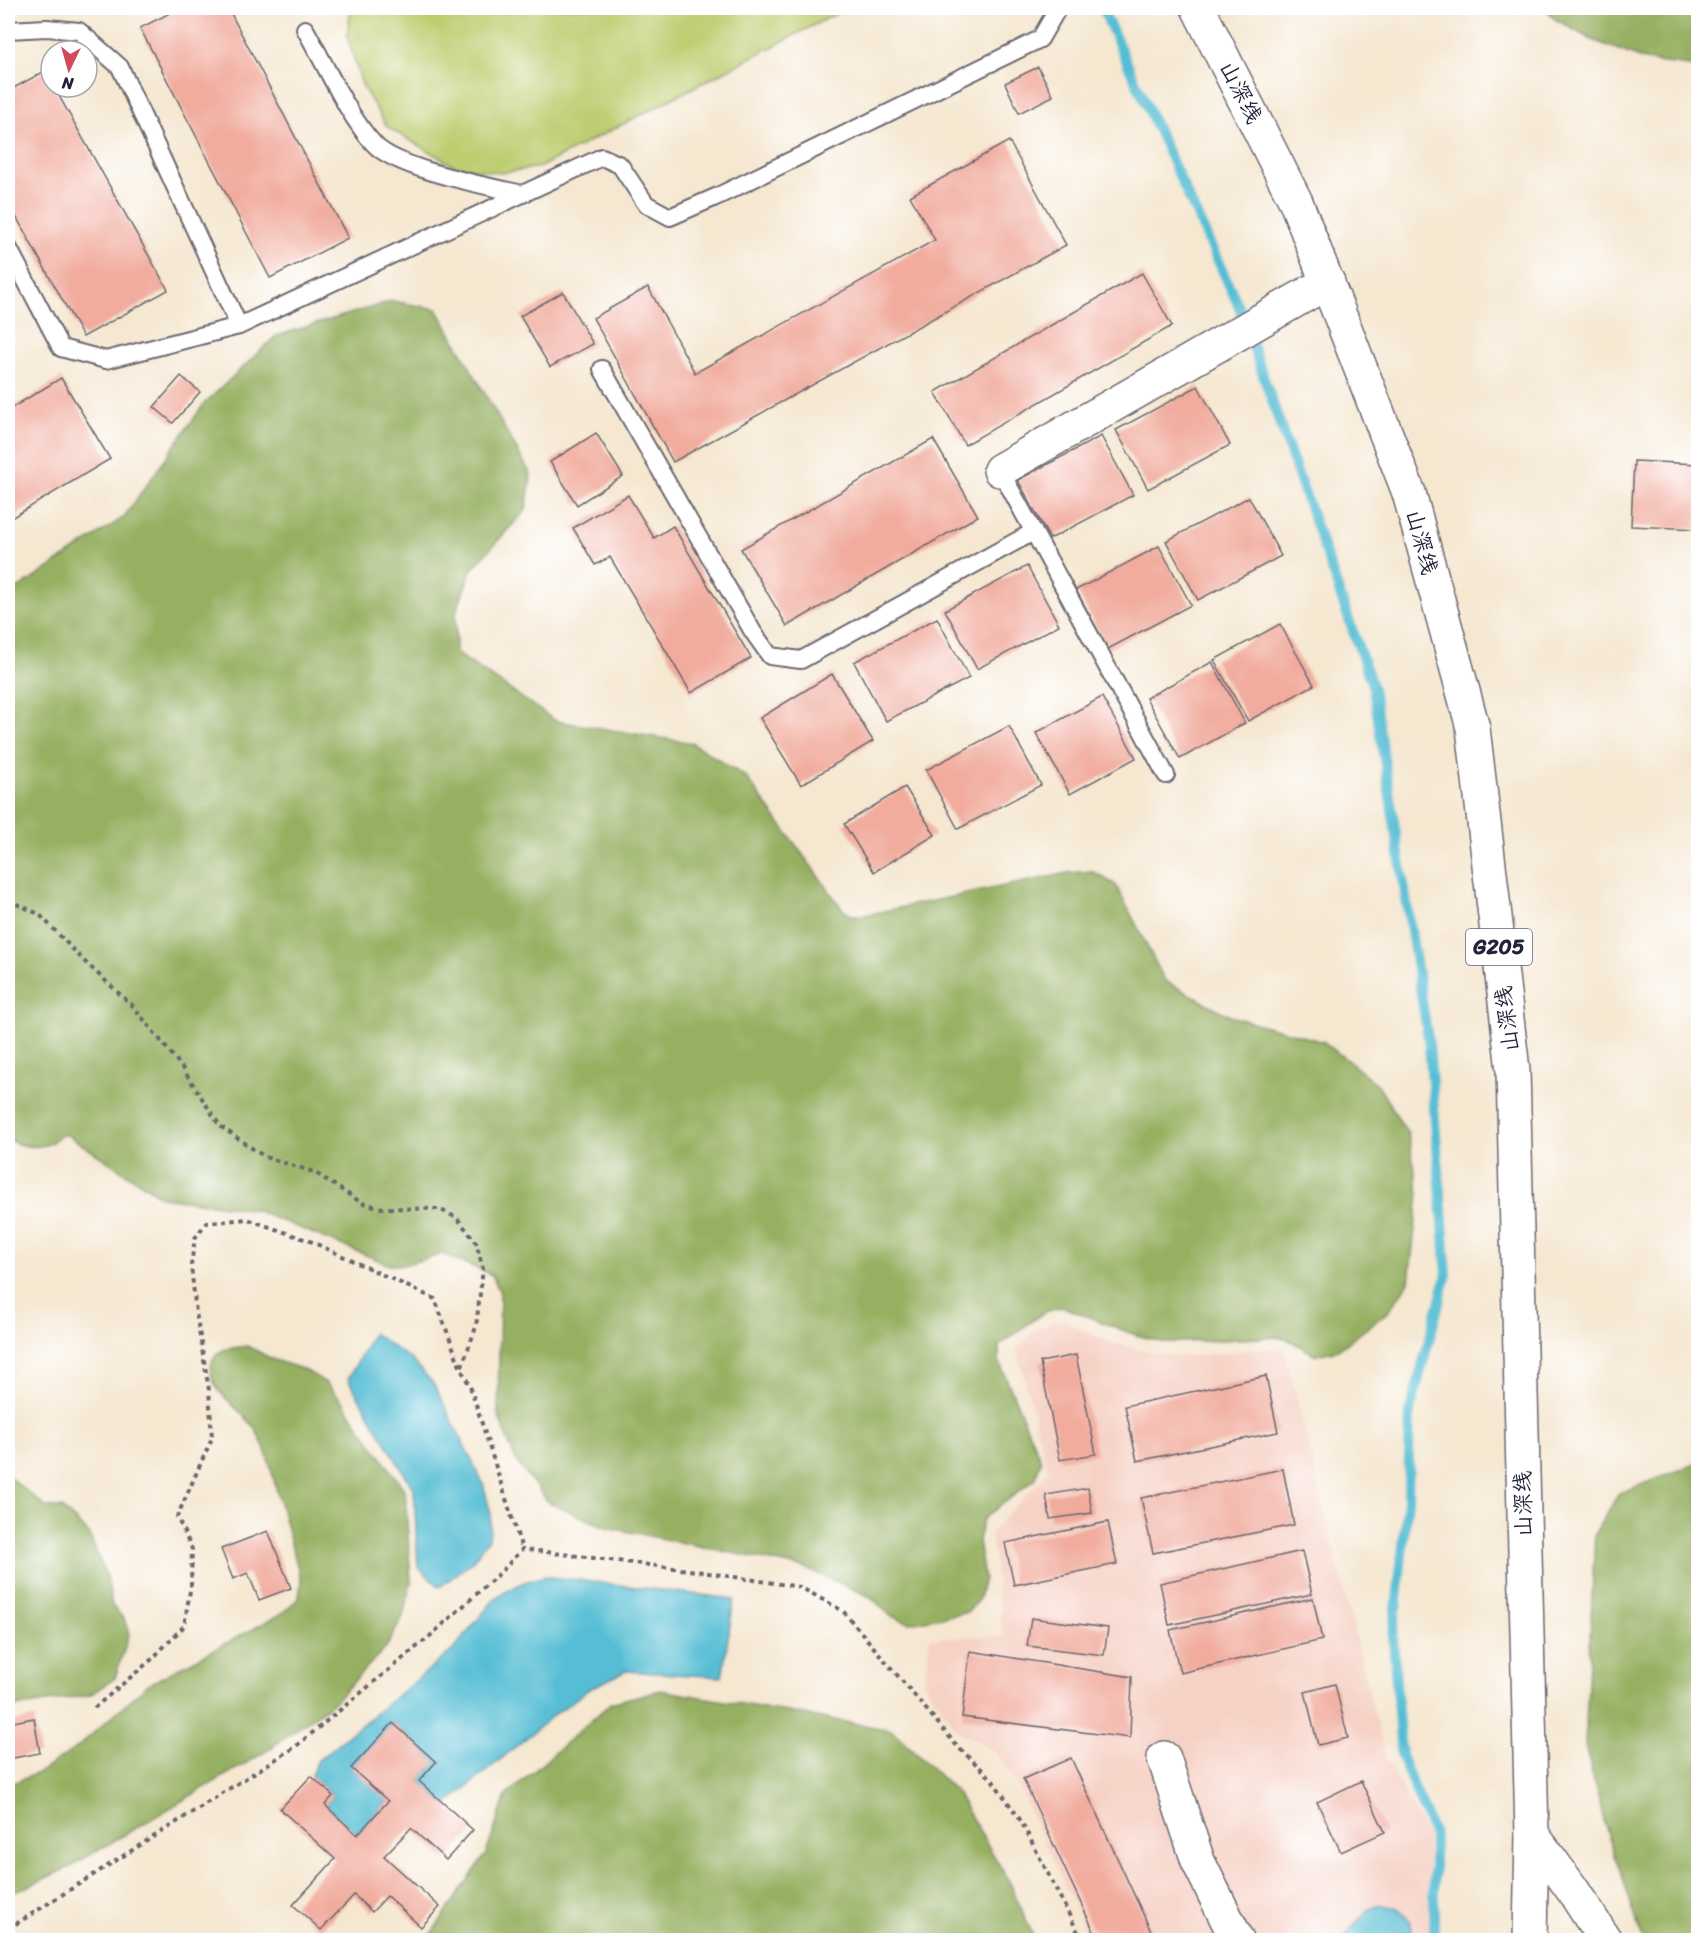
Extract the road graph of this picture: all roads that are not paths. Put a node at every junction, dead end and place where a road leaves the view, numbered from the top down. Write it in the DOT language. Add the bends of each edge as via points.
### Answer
graph roads {
  1 [pos="1058,8"];
  2 [pos="1198,8"];
  3 [pos="305,29"];
  4 [pos="8,30"];
  5 [pos="522,194"];
  6 [pos="8,247"];
  7 [pos="1328,282"];
  8 [pos="239,326"];
  9 [pos="602,369"];
  10 [pos="1000,470"];
  11 [pos="1034,531"];
  12 [pos="1166,775"];
  13 [pos="1164,1758"];
  14 [pos="1532,1834"];
  15 [pos="1237,1941"];
  16 [pos="1530,1941"];
  17 [pos="1605,1941"];
  1 -- 5 [label="lane" via="1040,39 670,217 646,204 620,165 602,157"];
  2 -- 7 [label="main road, 山深线 / G205" via="1296,202"];
  3 -- 5 [label="lane" via="375,146 405,163"];
  4 -- 8 [label="lane" via="79,30 120,67"];
  5 -- 8 [label="lane"];
  6 -- 8 [label="lane" via="61,348 106,360"];
  7 -- 10 [label="main road"];
  7 -- 14 [label="main road, 山深线 / G205" via="1409,493 1473,728 1513,1070"];
  9 -- 11 [label="lane" via="770,656 801,660"];
  10 -- 11 [label="lane"];
  11 -- 12 [label="lane"];
  13 -- 15 [label="main road" via="1198,1861"];
  14 -- 16 [label="main road, 山深线 / G205"];
  14 -- 17 [label="main road"];
}
